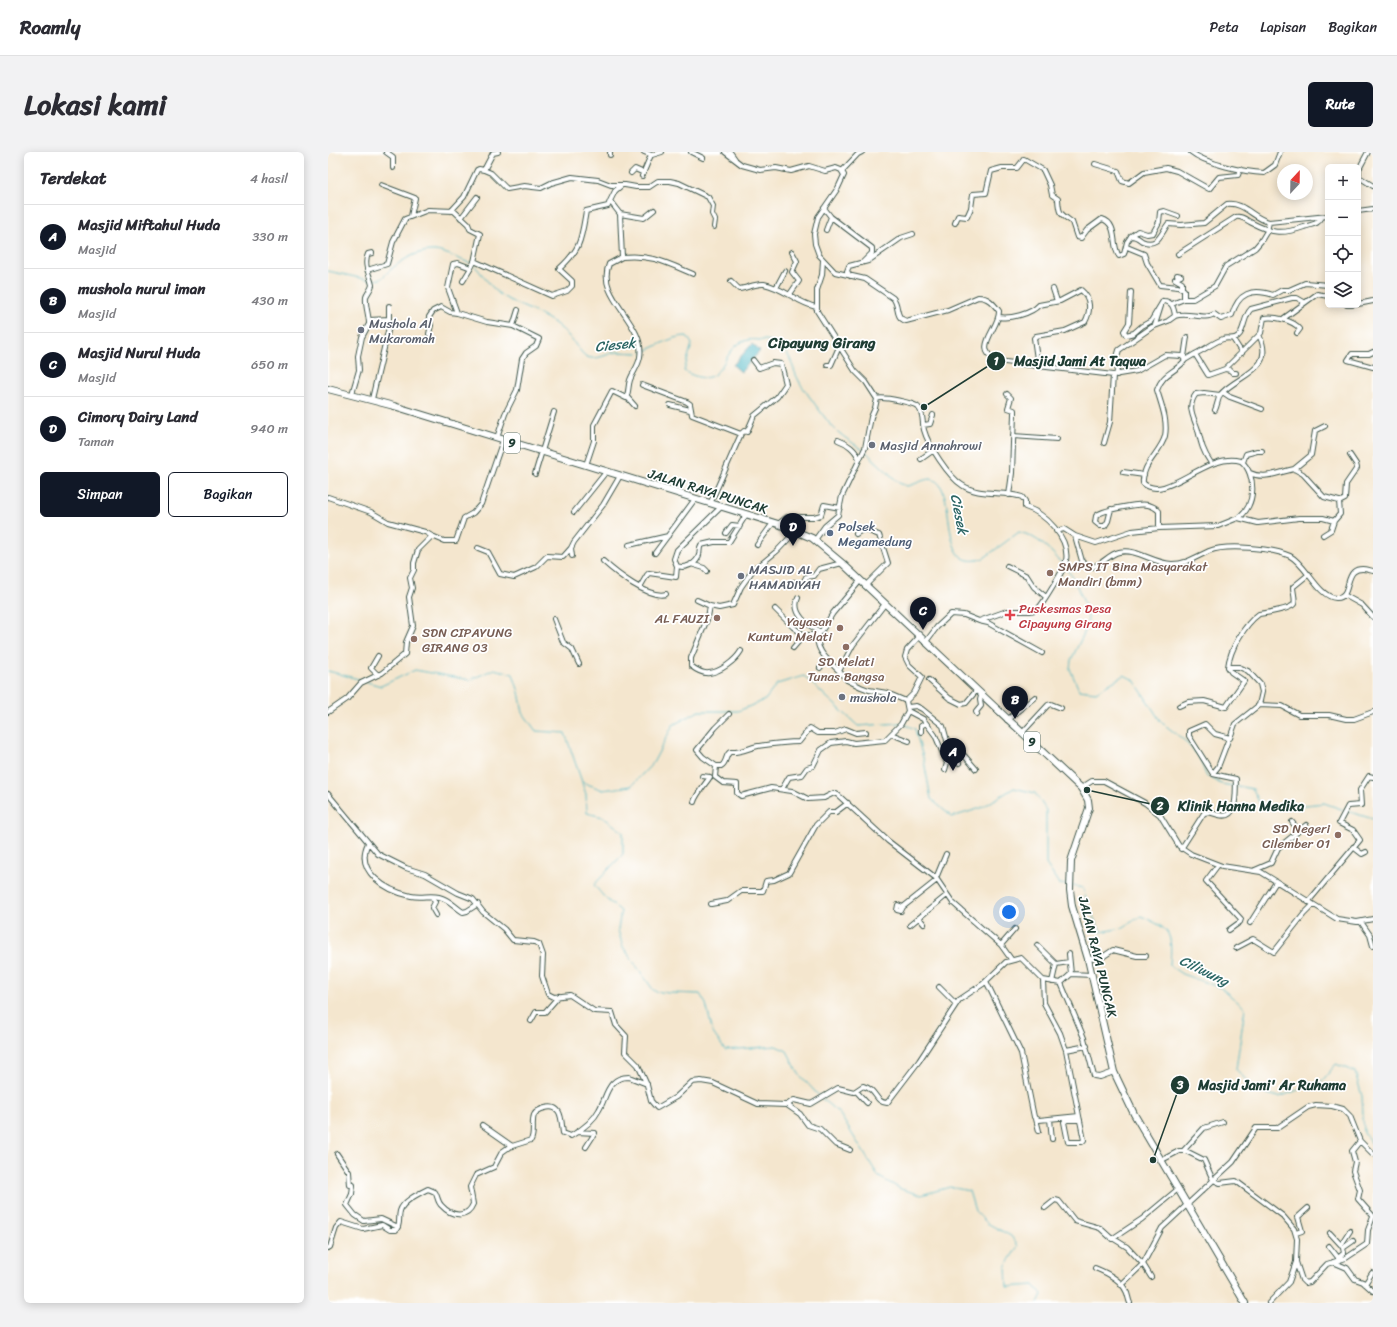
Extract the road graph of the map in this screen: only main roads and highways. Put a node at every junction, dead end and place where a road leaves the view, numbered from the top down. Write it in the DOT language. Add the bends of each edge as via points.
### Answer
graph roads {
  1 [pos="328,388"];
  2 [pos="1245,1303"];
  1 -- 2 [label="highway, JALAN RAYA PUNCAK / 9" via="696,499 776,524 815,540 1081,788 1088,800 1089,808 1072,856 1070,890 1114,1072 1134,1114"];
}
